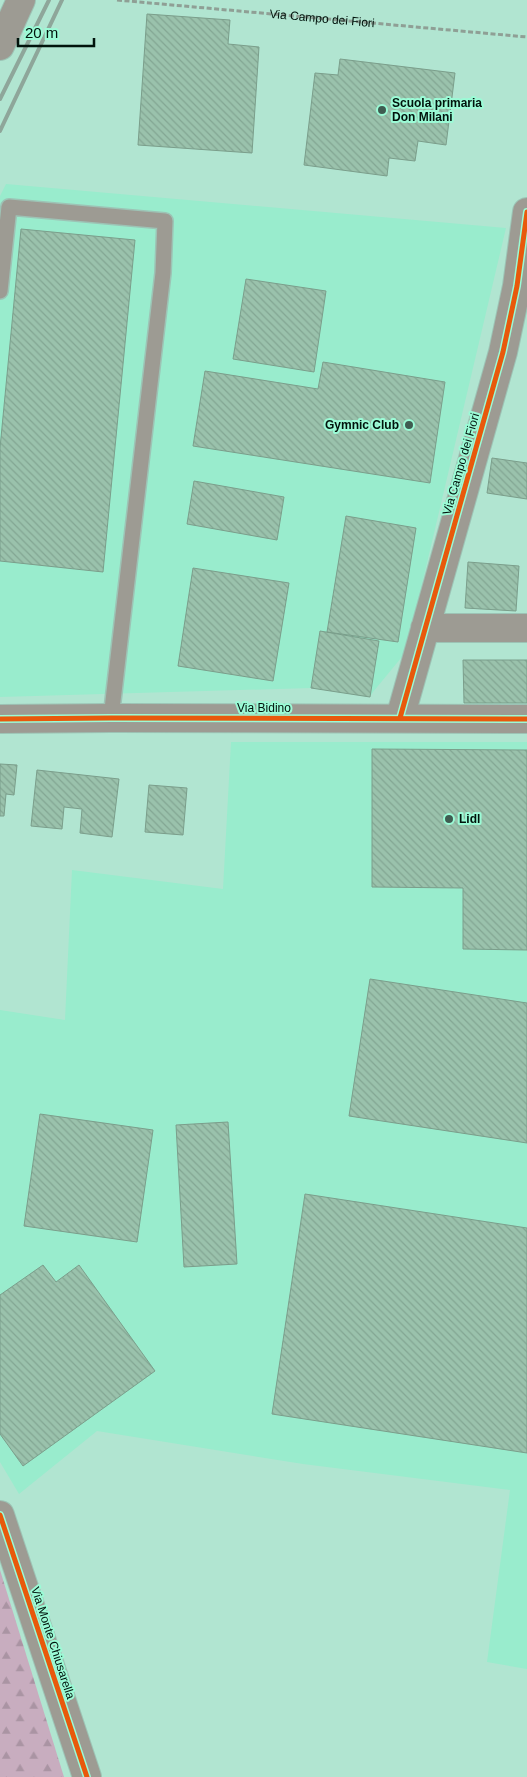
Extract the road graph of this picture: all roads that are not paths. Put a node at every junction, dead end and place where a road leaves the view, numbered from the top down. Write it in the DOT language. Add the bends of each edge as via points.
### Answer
graph roads {
  1 [pos="21,0"];
  2 [pos="0,46"];
  3 [pos="527,212"];
  4 [pos="0,291"];
  5 [pos="425,628"];
  6 [pos="527,628"];
  7 [pos="111,718"];
  8 [pos="400,718"];
  9 [pos="0,719"];
  10 [pos="527,719"];
  11 [pos="0,1515"];
  12 [pos="86,1777"];
  1 -- 2 [label="street"];
  3 -- 5 [label="street, Via Campo dei Fiori" via="517,286 503,352"];
  4 -- 7 [label="lane" via="9,207 165,221 163,273"];
  5 -- 6 [label="street"];
  5 -- 8 [label="street, Via Campo dei Fiori"];
  7 -- 8 [label="street, Via Bidino"];
  7 -- 9 [label="street, Via Bidino"];
  8 -- 10 [label="street, Via Bidino"];
  11 -- 12 [label="street, Via Monte Chiusarella"];
}
